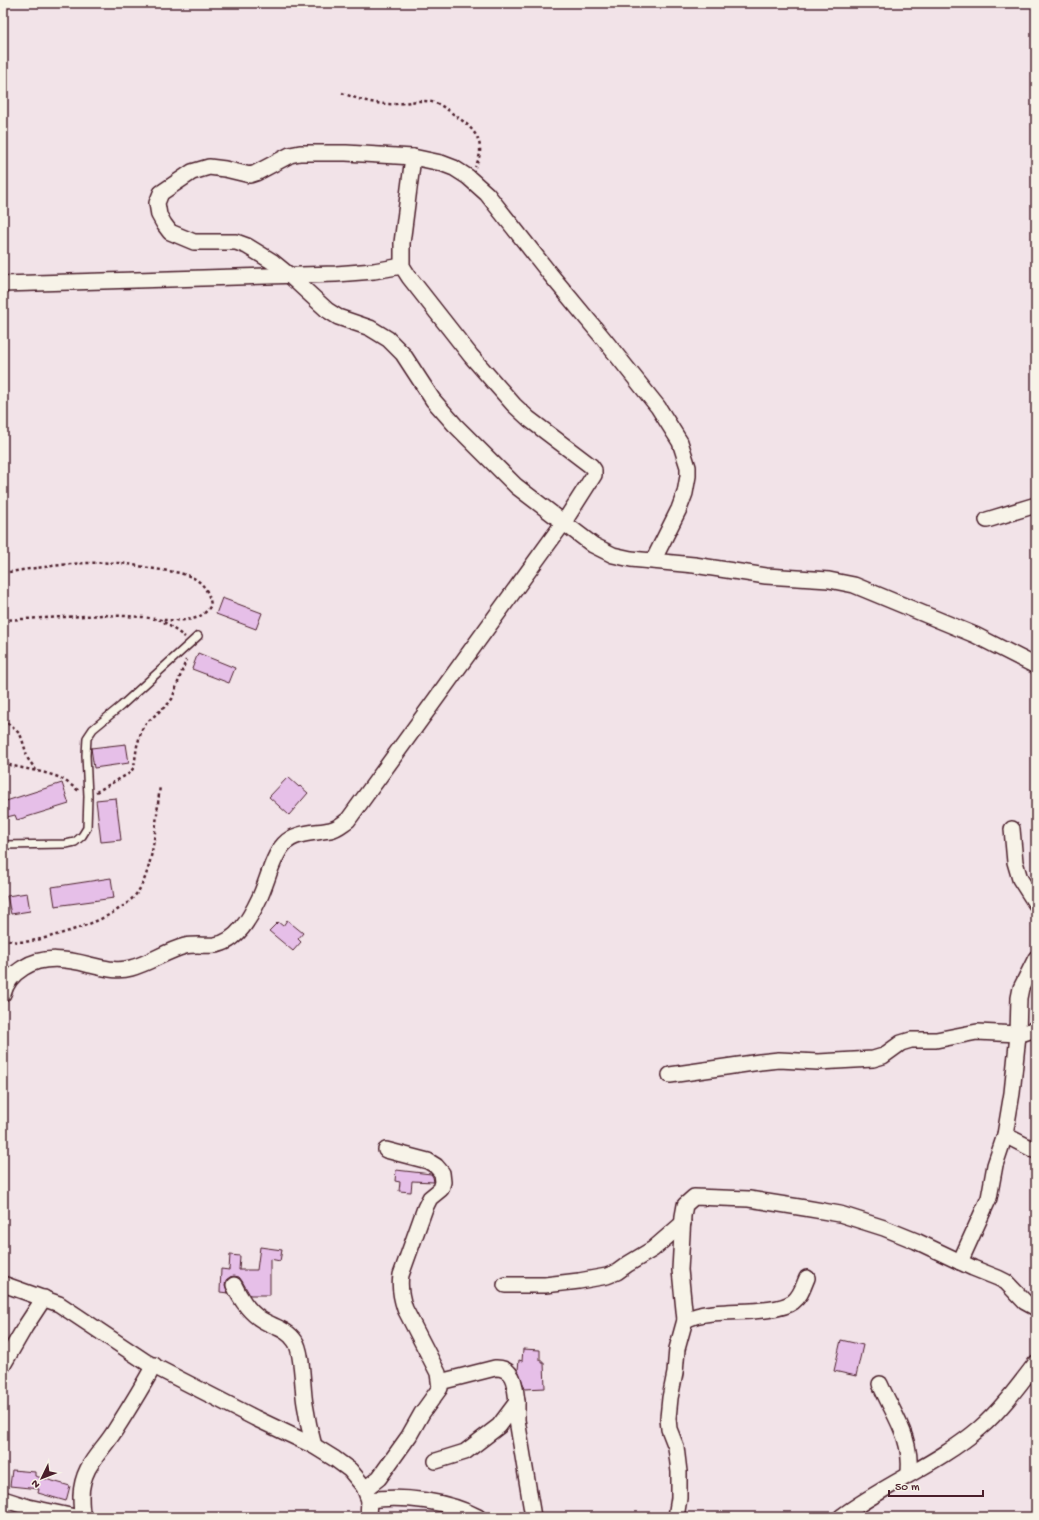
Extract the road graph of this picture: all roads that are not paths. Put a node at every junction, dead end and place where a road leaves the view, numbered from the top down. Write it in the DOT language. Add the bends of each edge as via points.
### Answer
graph roads {
  1 [pos="413,156"];
  2 [pos="402,266"];
  3 [pos="289,275"];
  4 [pos="3,284"];
  5 [pos="1036,505"];
  6 [pos="987,520"];
  7 [pos="564,522"];
  8 [pos="653,561"];
  9 [pos="198,636"];
  10 [pos="1036,666"];
  11 [pos="1012,829"];
  12 [pos="3,845"];
  13 [pos="1036,904"];
  14 [pos="1036,958"];
  15 [pos="3,994"];
  16 [pos="1036,1029"];
  17 [pos="1018,1034"];
  18 [pos="670,1075"];
  19 [pos="1004,1135"];
  20 [pos="386,1150"];
  21 [pos="1036,1151"];
  22 [pos="683,1223"];
  23 [pos="960,1262"];
  24 [pos="807,1278"];
  25 [pos="3,1284"];
  26 [pos="234,1285"];
  27 [pos="505,1286"];
  28 [pos="44,1298"];
  29 [pos="1036,1308"];
  30 [pos="685,1320"];
  31 [pos="1036,1363"];
  32 [pos="3,1365"];
  33 [pos="154,1365"];
  34 [pos="440,1382"];
  35 [pos="880,1384"];
  36 [pos="517,1402"];
  37 [pos="314,1446"];
  38 [pos="436,1462"];
  39 [pos="909,1474"];
  40 [pos="367,1495"];
  41 [pos="3,1498"];
  42 [pos="75,1517"];
  43 [pos="83,1517"];
  44 [pos="368,1517"];
  45 [pos="478,1517"];
  46 [pos="533,1517"];
  47 [pos="676,1517"];
  48 [pos="842,1517"];
  1 -- 2 [label="street" via="402,243"];
  1 -- 3 [label="street" via="300,153 290,155 250,175 226,168 209,167 192,172 162,194 157,203 159,215 170,232 194,242 236,242 273,262"];
  1 -- 8 [label="street" via="454,168 487,194 658,407 680,442 688,467 685,493"];
  2 -- 3 [label="street" via="374,271"];
  2 -- 7 [label="street" via="471,356 509,399 529,419 594,470 591,481"];
  3 -- 4 [label="street"];
  3 -- 7 [label="street" via="327,310 338,317 370,328 388,339 403,354 433,400 455,425 516,486"];
  5 -- 6 [label="street"];
  7 -- 8 [label="street" via="593,545 613,555"];
  7 -- 15 [label="street" via="348,820 330,830 305,834 285,843 278,853 259,900 242,929 229,940 216,945 185,946 120,970 62,959 44,960 29,964 18,971"];
  8 -- 10 [label="street" via="766,576 829,580 854,585 975,635"];
  9 -- 12 [label="lane" via="93,728 87,738 87,828 82,836 75,842 66,844"];
  11 -- 13 [label="street" via="1015,862 1020,879"];
  14 -- 17 [label="street" via="1021,988"];
  16 -- 17 [label="street"];
  17 -- 18 [label="street" via="977,1032 936,1040 911,1040 901,1043 873,1060 766,1061"];
  17 -- 19 [label="street" via="1012,1093"];
  19 -- 21 [label="street"];
  19 -- 23 [label="street" via="989,1198"];
  20 -- 34 [label="street" via="428,1161 442,1173 441,1189 430,1198 425,1208 399,1286 405,1309 432,1359"];
  22 -- 23 [label="street" via="685,1206 694,1197 749,1199 840,1214 884,1228"];
  22 -- 27 [label="street" via="653,1250 607,1276 545,1285"];
  22 -- 30 [label="street" via="680,1270"];
  23 -- 29 [label="street" via="1006,1282 1025,1302"];
  24 -- 30 [label="street" via="800,1294 786,1306 699,1315"];
  25 -- 28 [label="street"];
  26 -- 37 [label="street" via="244,1303 257,1316 292,1336 298,1346 305,1404"];
  28 -- 32 [label="street"];
  28 -- 33 [label="street"];
  30 -- 47 [label="street" via="677,1348 668,1418 680,1472"];
  31 -- 39 [label="street" via="1014,1392 980,1427 946,1453"];
  33 -- 37 [label="street"];
  33 -- 43 [label="street" via="114,1433 87,1468 82,1486"];
  34 -- 36 [label="street" via="495,1368 506,1369 515,1387"];
  34 -- 40 [label="street" via="440,1388 409,1436"];
  35 -- 39 [label="street" via="904,1433 909,1451"];
  36 -- 38 [label="street" via="499,1426 465,1452"];
  36 -- 46 [label="street"];
  37 -- 40 [label="street" via="350,1470 358,1478"];
  39 -- 48 [label="street"];
  40 -- 44 [label="street"];
  40 -- 45 [label="street" via="425,1501 455,1507"];
  41 -- 42 [label="street" via="28,1507"];
}
